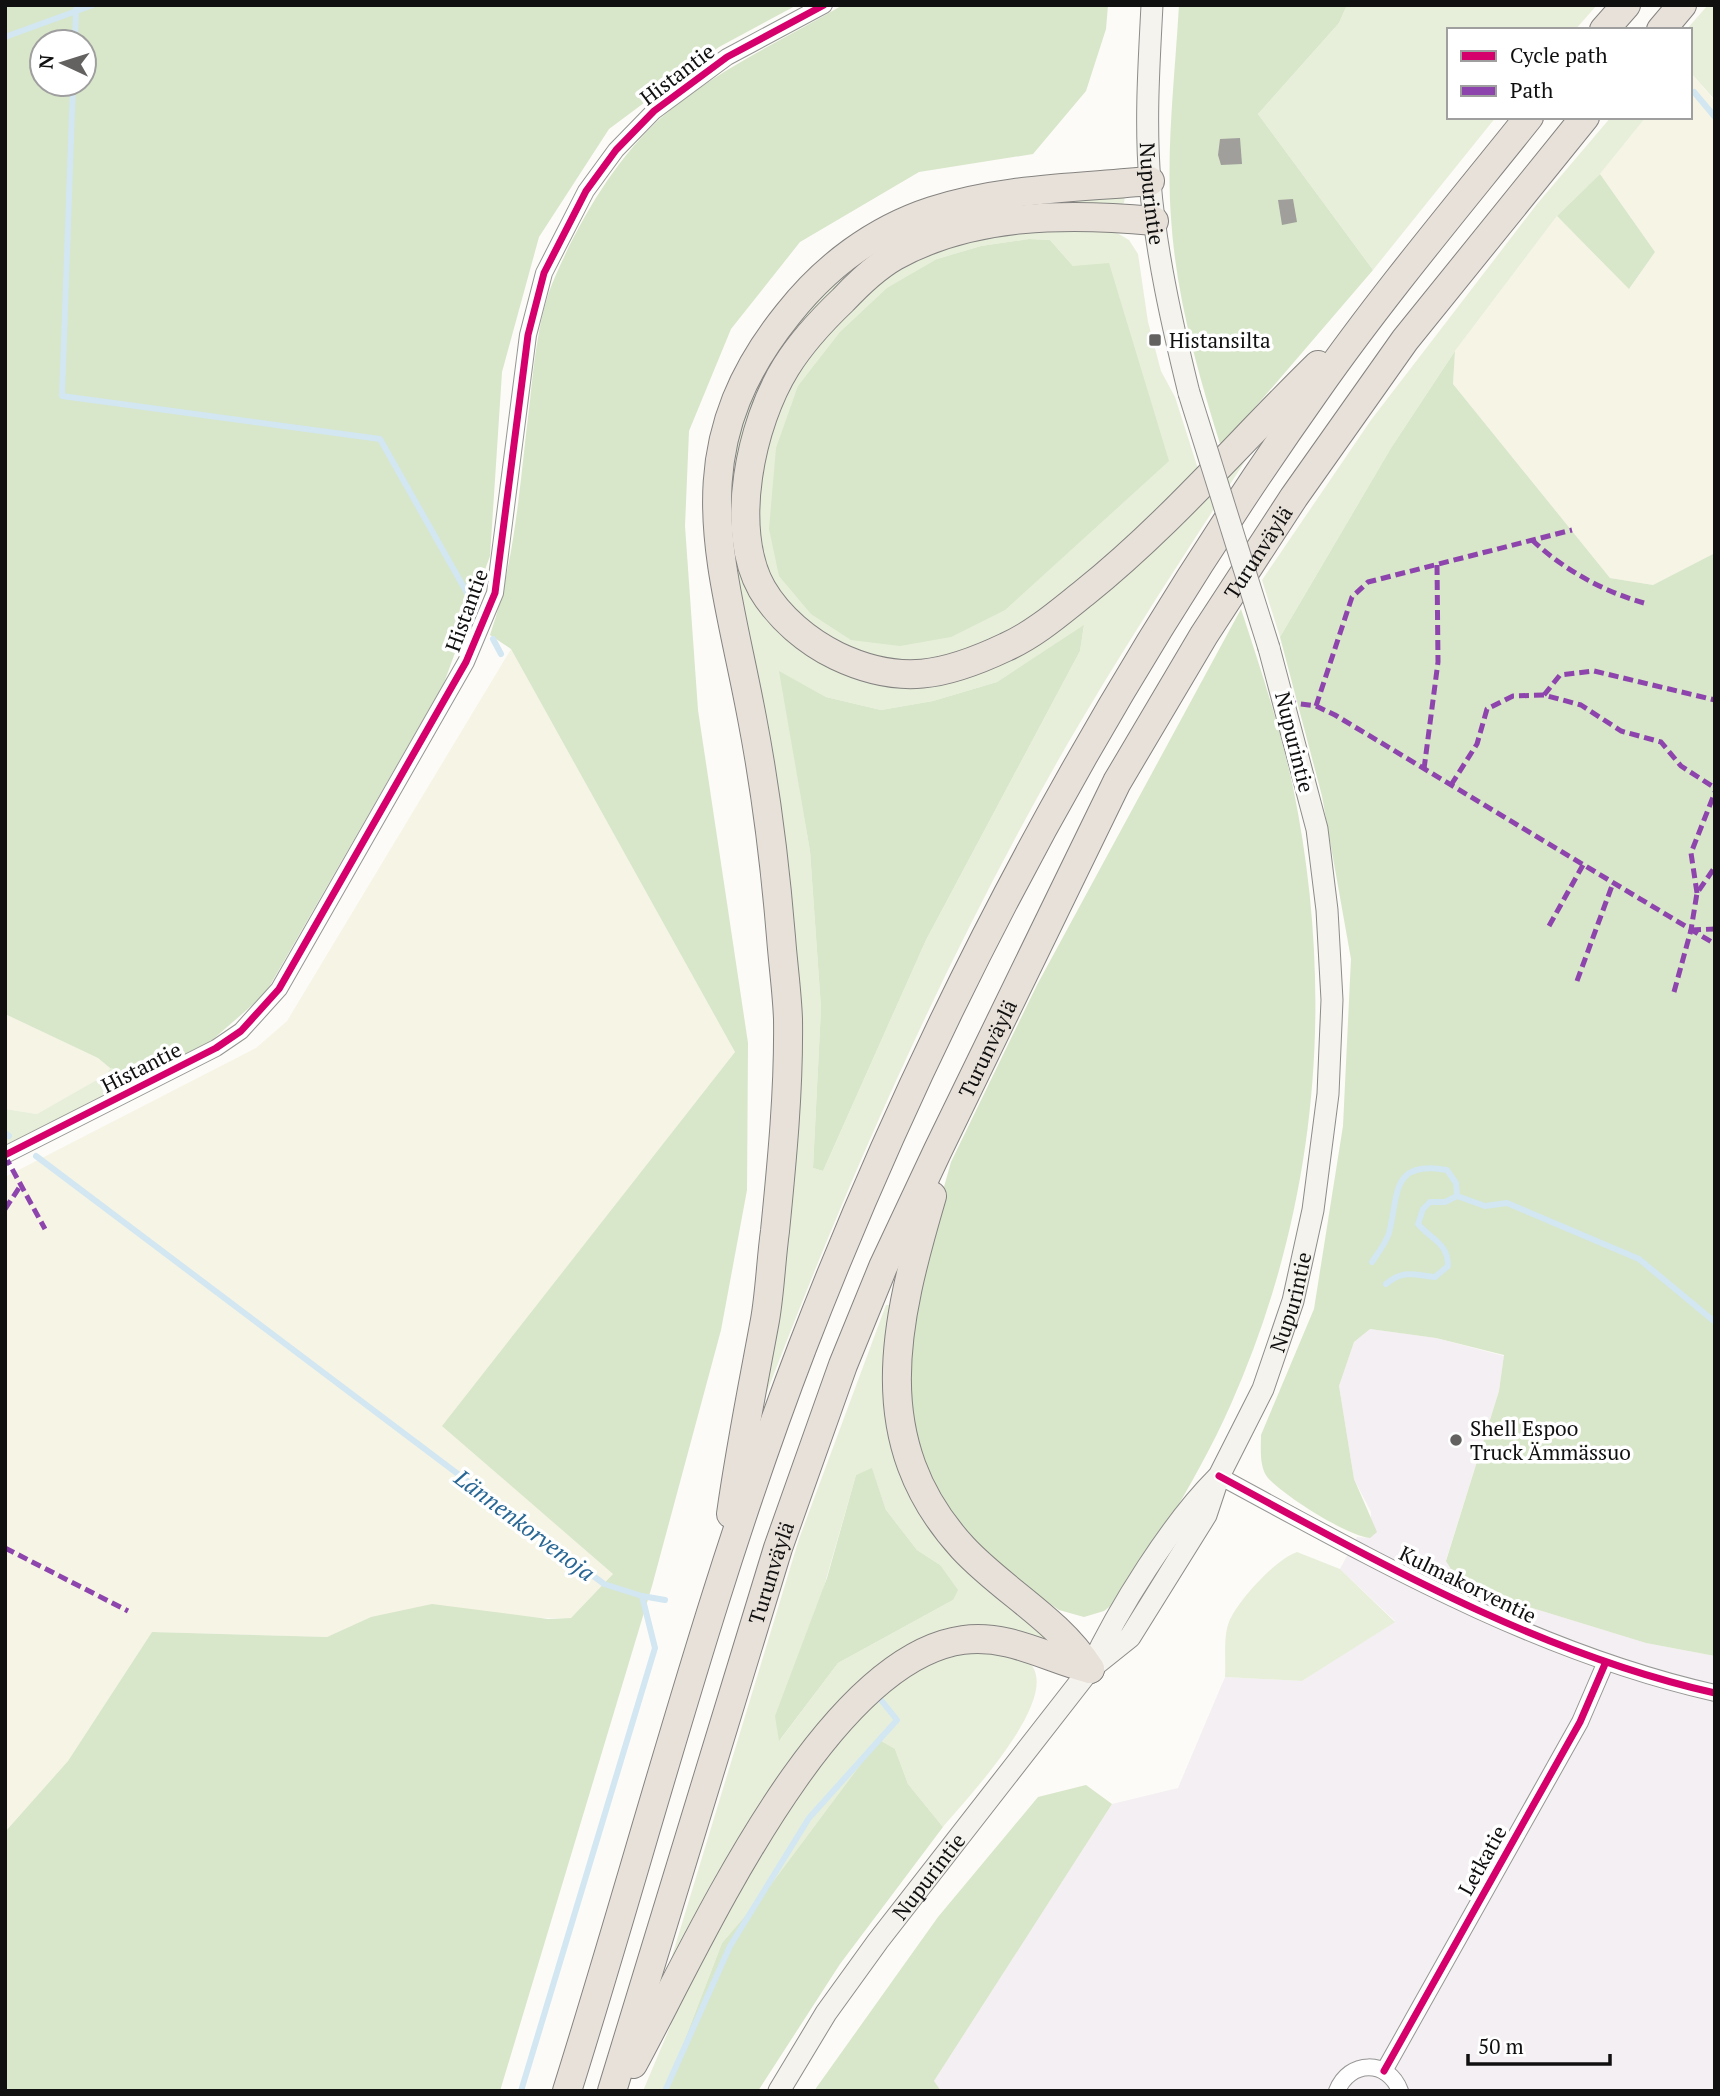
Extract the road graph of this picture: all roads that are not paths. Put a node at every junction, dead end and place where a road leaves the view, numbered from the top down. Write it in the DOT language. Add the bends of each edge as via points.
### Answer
graph roads {
  1 [pos="824,5"];
  2 [pos="1152,5"];
  3 [pos="1626,5"];
  4 [pos="1682,5"];
  5 [pos="1606,28"];
  6 [pos="1663,28"];
  7 [pos="1527,119"];
  8 [pos="1583,119"];
  9 [pos="1150,181"];
  10 [pos="1154,221"];
  11 [pos="1383,302"];
  12 [pos="938,1150"];
  13 [pos="5,1155"];
  14 [pos="1219,1476"];
  15 [pos="721,1580"];
  16 [pos="1605,1664"];
  17 [pos="1090,1669"];
  18 [pos="1715,1693"];
  19 [pos="1384,2071"];
  20 [pos="566,2091"];
  21 [pos="612,2091"];
  22 [pos="618,2091"];
  23 [pos="779,2091"];
  24 [pos="1337,2091"];
  25 [pos="1399,2091"];
  1 -- 13 [label="street, Histantie" via="727,57 665,103 616,150 586,191 544,272 528,335 503,552 487,614 466,662 279,989 255,1017 216,1048"];
  2 -- 9 [label="main road, Nupurintie" via="1147,106"];
  3 -- 5 [label="highway"];
  4 -- 6 [label="highway"];
  7 -- 11 [label="highway, Turunväylä"];
  8 -- 12 [label="highway, Turunväylä" via="1405,340 1204,635 1117,782"];
  9 -- 10 [label="main road, Nupurintie"];
  9 -- 15 [label="highway" via="999,193 929,211 874,237 830,267 767,340 739,390 724,435 716,488 719,556 753,721 774,858 788,1018 783,1157 765,1317 743,1424"];
  10 -- 11 [label="highway" via="1086,215 1010,220 947,235 894,257 824,318 785,368 762,418 749,463 746,506 749,552 762,589 817,646 873,671 900,675 966,664 1010,645 1053,618 1110,572"];
  10 -- 14 [label="main road, Nupurintie, bridge" via="1189,393 1269,648 1317,830 1332,1000 1328,1094 1313,1210 1293,1301 1263,1389"];
  11 -- 15 [label="highway, Turunväylä" via="1304,407 1168,613 1080,761 980,949 894,1125 802,1350"];
  12 -- 17 [label="highway" via="933,1194 900,1319 899,1425 910,1464 928,1504 964,1549 1066,1636"];
  12 -- 21 [label="highway, Turunväylä" via="848,1353 778,1548"];
  14 -- 16 [label="street, Kulmakorventie" via="1459,1602"];
  14 -- 17 [label="main road, Nupurintie" via="1206,1515 1153,1604 1125,1643"];
  15 -- 20 [label="highway, Turunväylä"];
  16 -- 18 [label="street, Kulmakorventie"];
  16 -- 19 [label="street, Letkatie" via="1580,1722"];
  17 -- 22 [label="highway" via="1023,1644 961,1640 928,1651 879,1684 811,1755 777,1803 725,1886"];
  17 -- 23 [label="main road, Nupurintie" via="878,1941 826,2013"];
  19 -- 24 [label="street" via="1359,2068 1342,2080"];
  19 -- 25 [label="street"];
}
